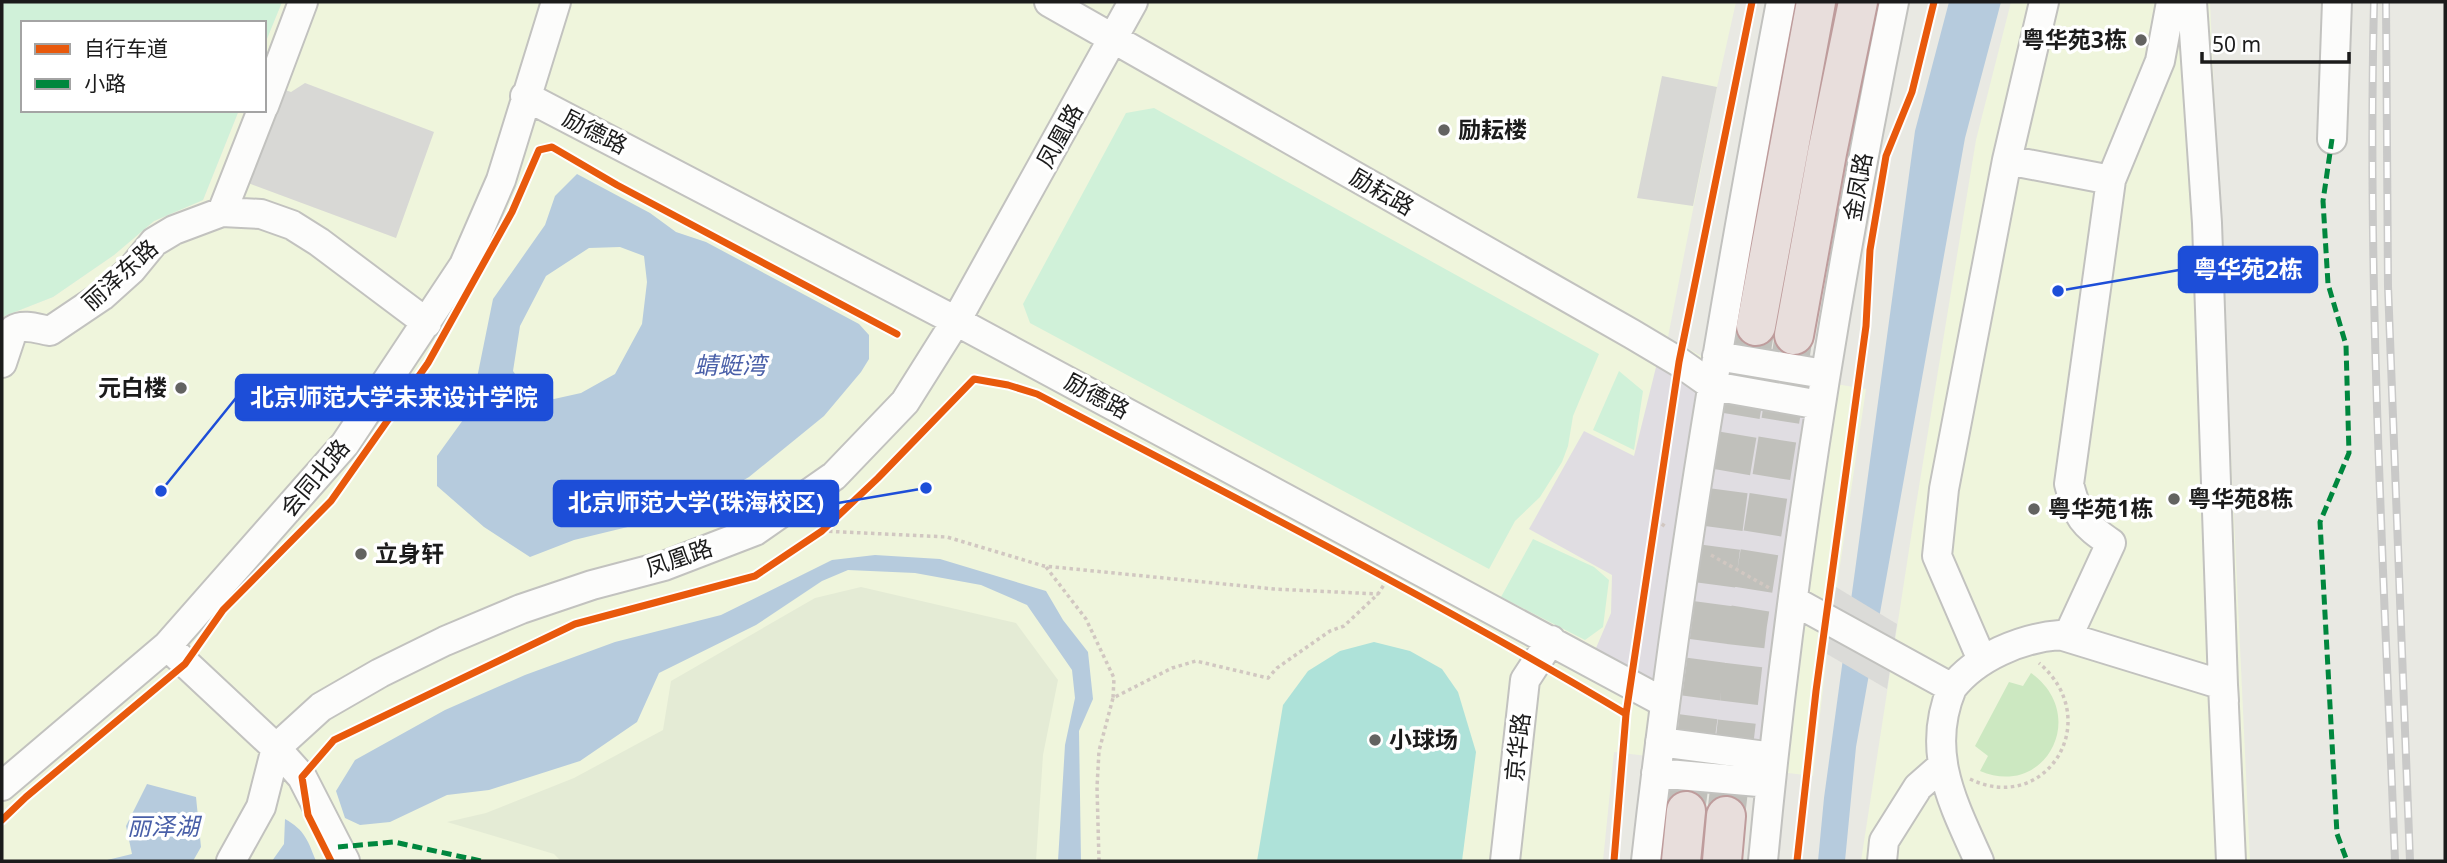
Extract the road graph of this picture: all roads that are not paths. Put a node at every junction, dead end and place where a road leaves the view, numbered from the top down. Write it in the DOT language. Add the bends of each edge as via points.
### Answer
graph roads {
  1 [pos="303,2"];
  2 [pos="556,2"];
  3 [pos="1049,2"];
  4 [pos="1133,2"];
  5 [pos="1781,2"];
  6 [pos="1816,2"];
  7 [pos="1858,2"];
  8 [pos="1894,2"];
  9 [pos="2044,2"];
  10 [pos="2171,2"];
  11 [pos="2192,2"];
  12 [pos="2337,2"];
  13 [pos="1114,39"];
  14 [pos="525,96"];
  15 [pos="266,100"];
  16 [pos="261,112"];
  17 [pos="2332,139"];
  18 [pos="2007,160"];
  19 [pos="2112,180"];
  20 [pos="222,212"];
  21 [pos="956,320"];
  22 [pos="427,323"];
  23 [pos="1756,326"];
  24 [pos="1794,334"];
  25 [pos="1717,356"];
  26 [pos="2,363"];
  27 [pos="1824,374"];
  28 [pos="1713,386"];
  29 [pos="1820,405"];
  30 [pos="1794,601"];
  31 [pos="2068,636"];
  32 [pos="1551,640"];
  33 [pos="167,646"];
  34 [pos="1982,660"];
  35 [pos="2223,685"];
  36 [pos="1952,688"];
  37 [pos="1665,703"];
  38 [pos="1660,742"];
  39 [pos="276,748"];
  40 [pos="1942,766"];
  41 [pos="1772,770"];
  42 [pos="1656,773"];
  43 [pos="2,786"];
  44 [pos="1686,811"];
  45 [pos="1726,816"];
  46 [pos="231,861"];
  47 [pos="345,861"];
  48 [pos="1505,861"];
  49 [pos="1646,861"];
  50 [pos="1681,861"];
  51 [pos="1722,861"];
  52 [pos="1763,861"];
  53 [pos="1882,861"];
  54 [pos="1979,861"];
  55 [pos="2232,861"];
  1 -- 15 [label="street"];
  2 -- 14 [label="street, 会同北路"];
  3 -- 13 [label="street, 励耘路"];
  4 -- 13 [label="street, 凤凰路"];
  5 -- 25 [label="street"];
  6 -- 23 [label="highway"];
  7 -- 24 [label="highway, 金凤路"];
  8 -- 27 [label="street, 金凤路"];
  9 -- 18 [label="street"];
  10 -- 19 [label="street" via="2160,61"];
  11 -- 35 [label="street" via="2207,223"];
  12 -- 17 [label="street"];
  13 -- 21 [label="street, 凤凰路"];
  13 -- 28 [label="street, 励耘路" via="1632,334"];
  14 -- 21 [label="street, 励德路"];
  14 -- 22 [label="street, 会同北路" via="495,193 464,265"];
  16 -- 20 [label="street"];
  18 -- 19 [label="street"];
  18 -- 34 [label="street" via="1944,489 1937,556"];
  19 -- 31 [label="street" via="2069,484 2084,524 2111,543"];
  20 -- 22 [label="street, 丽泽东路" via="261,214 292,225"];
  20 -- 26 [label="street, 丽泽东路" via="154,242 102,296 50,331 27,326 13,330"];
  21 -- 32 [label="street, 励德路"];
  21 -- 39 [label="street, 凤凰路" via="905,402 834,477 755,531 664,566 533,605 445,641 321,707"];
  22 -- 33 [label="street, 会同北路" via="345,444"];
  25 -- 27 [label="street"];
  25 -- 28 [label="street"];
  27 -- 29 [label="street, 金凤路"];
  28 -- 29 [label="street"];
  28 -- 37 [label="street"];
  29 -- 30 [label="street, 金凤路"];
  30 -- 36 [label="street"];
  30 -- 41 [label="street, 金凤路"];
  31 -- 34 [label="street" via="2048,636"];
  31 -- 35 [label="street"];
  32 -- 37 [label="street, 励德路"];
  32 -- 48 [label="street, 京华路" via="1525,680"];
  33 -- 39 [label="street"];
  33 -- 43 [label="street, 会同北路"];
  34 -- 36 [label="street"];
  35 -- 55 [label="street"];
  36 -- 40 [label="street" via="1942,720"];
  37 -- 38 [label="street"];
  38 -- 41 [label="street"];
  38 -- 42 [label="street"];
  39 -- 46 [label="street" via="261,807"];
  39 -- 47 [label="street" via="302,777"];
  40 -- 53 [label="street" via="1918,787 1884,841"];
  40 -- 54 [label="street"];
  41 -- 42 [label="street"];
  41 -- 52 [label="street"];
  42 -- 49 [label="street"];
  44 -- 50 [label="highway"];
  45 -- 51 [label="highway"];
}
